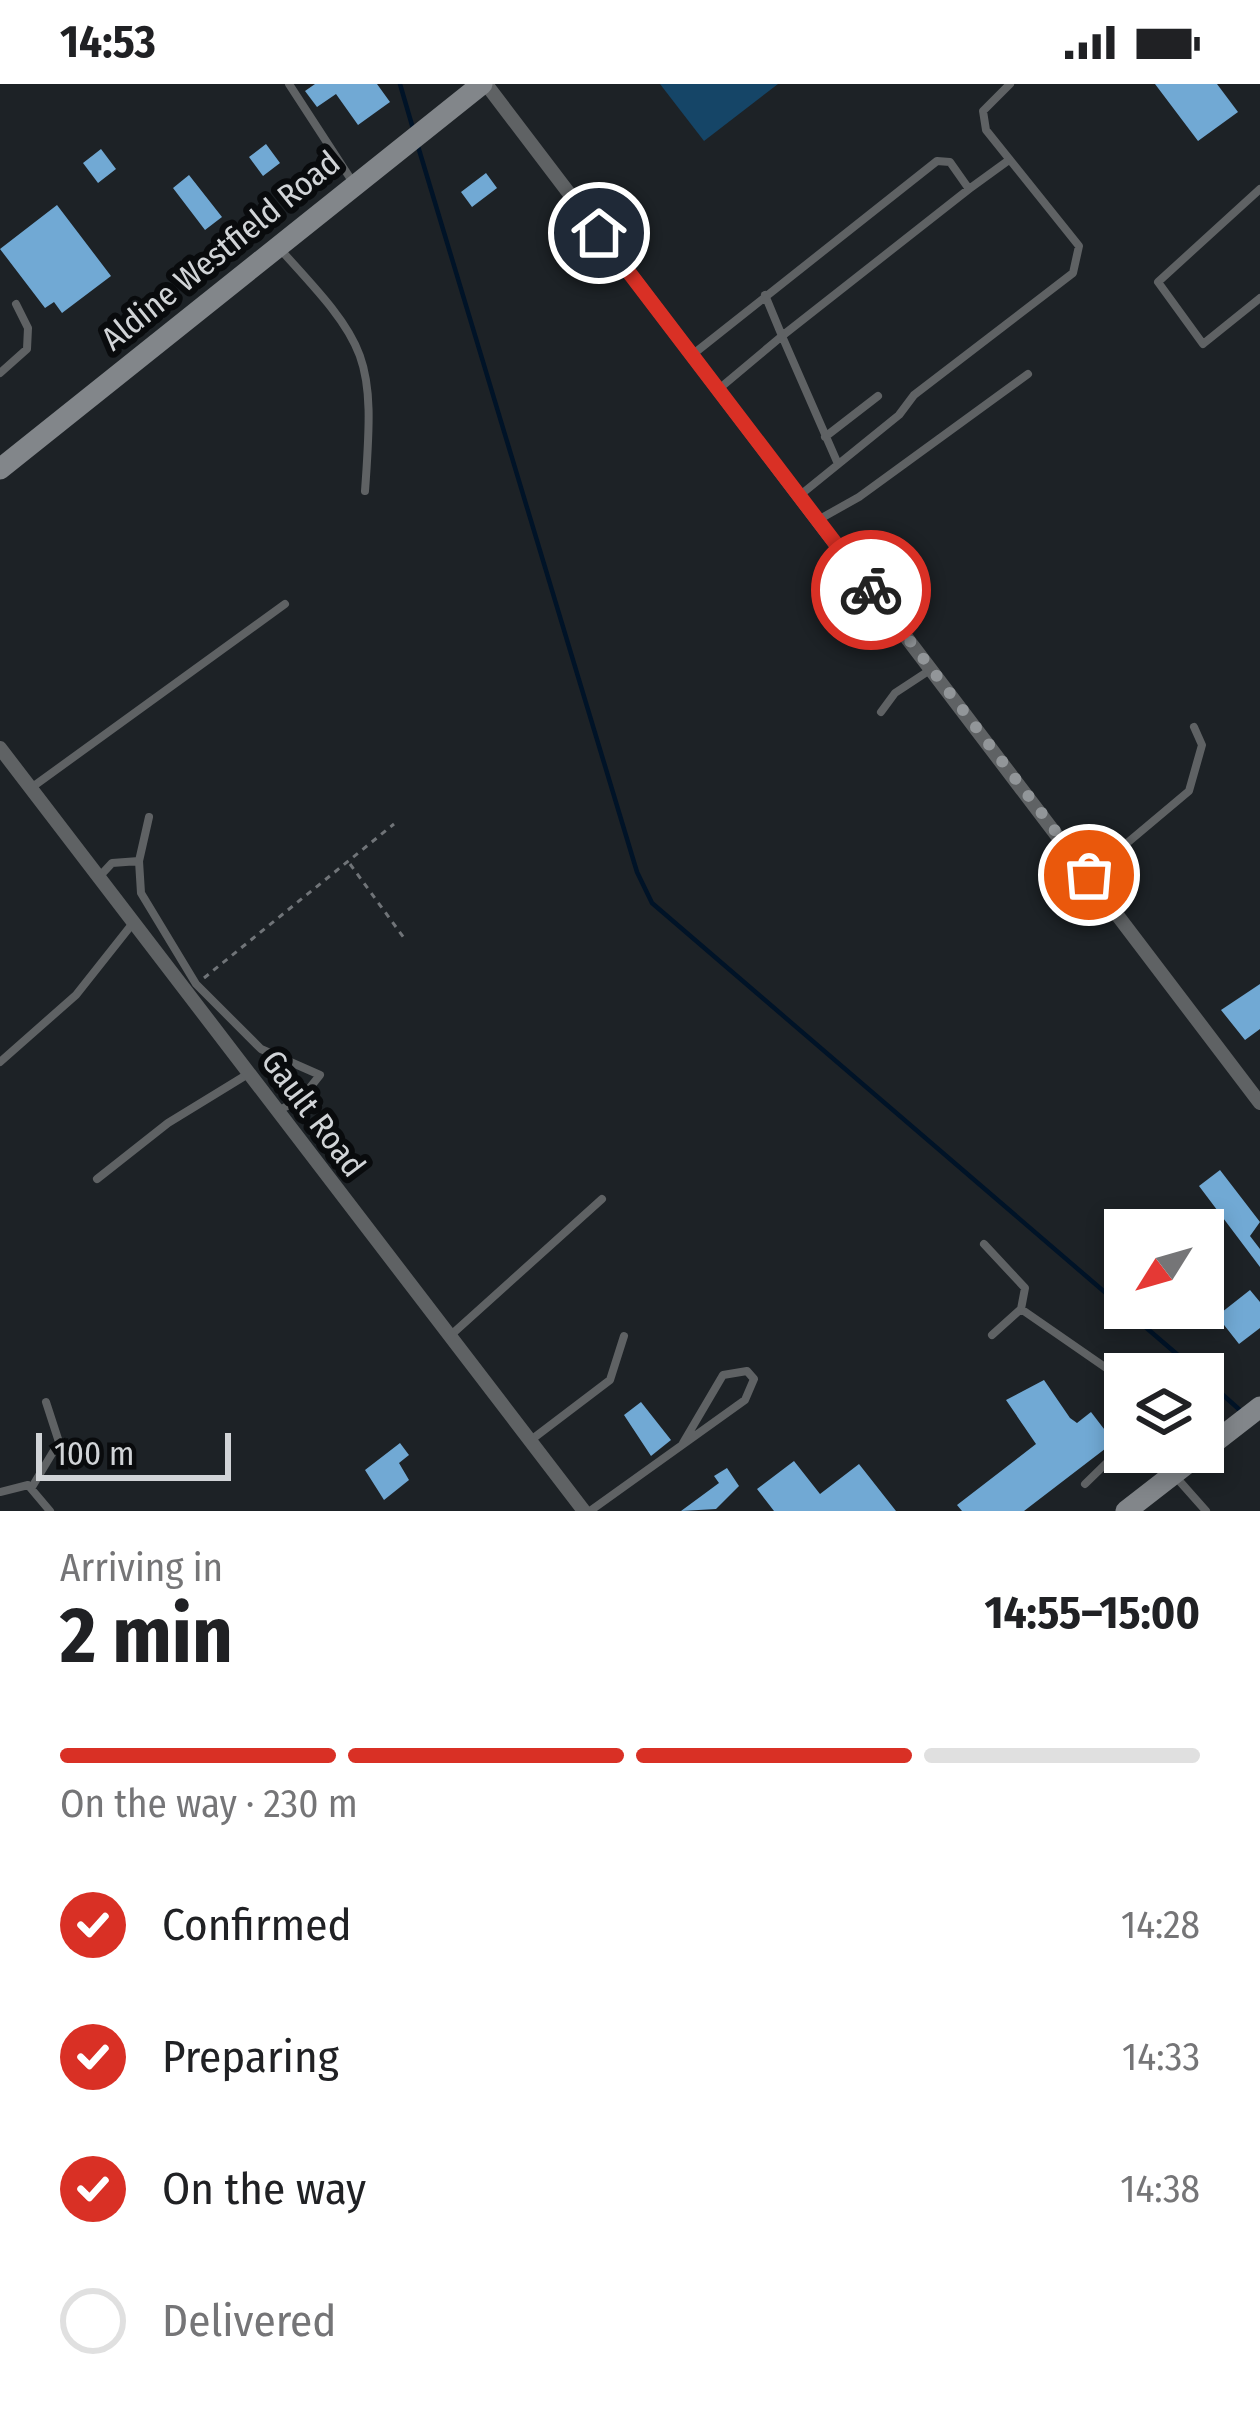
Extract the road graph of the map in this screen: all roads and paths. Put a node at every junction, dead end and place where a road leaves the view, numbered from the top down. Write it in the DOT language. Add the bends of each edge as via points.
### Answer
graph roads {
  1 [pos="289,84"];
  2 [pos="484,84"];
  3 [pos="1010,84"];
  4 [pos="1009,160"];
  5 [pos="354,185"];
  6 [pos="969,189"];
  7 [pos="1260,189"];
  8 [pos="277,246"];
  9 [pos="765,295"];
  10 [pos="1260,298"];
  11 [pos="16,304"];
  12 [pos="782,336"];
  13 [pos="692,355"];
  14 [pos="0,373"];
  15 [pos="1028,374"];
  16 [pos="718,390"];
  17 [pos="878,396"];
  18 [pos="825,437"];
  19 [pos="838,464"];
  20 [pos="0,469"];
  21 [pos="365,491"];
  22 [pos="799,496"];
  23 [pos="818,520"];
  24 [pos="285,604"];
  25 [pos="932,670"];
  26 [pos="880,712"];
  27 [pos="1194,727"];
  28 [pos="0,748"];
  29 [pos="31,788"];
  30 [pos="149,817"];
  31 [pos="394,824"];
  32 [pos="139,861"];
  33 [pos="350,864"];
  34 [pos="1089,875"];
  35 [pos="99,877"];
  36 [pos="134,922"];
  37 [pos="404,938"];
  38 [pos="196,984"];
  39 [pos="0,1062"];
  40 [pos="249,1073"];
  41 [pos="1257,1092"];
  42 [pos="278,1111"];
  43 [pos="98,1178"];
  44 [pos="602,1199"];
  45 [pos="984,1244"];
  46 [pos="1021,1309"];
  47 [pos="992,1335"];
  48 [pos="450,1336"];
  49 [pos="624,1336"];
  50 [pos="1104,1366"];
  51 [pos="46,1402"];
  52 [pos="1260,1407"];
  53 [pos="1224,1436"];
  54 [pos="530,1441"];
  55 [pos="682,1443"];
  56 [pos="1104,1465"];
  57 [pos="1174,1474"];
  58 [pos="1085,1484"];
  59 [pos="32,1487"];
  60 [pos="0,1492"];
  61 [pos="47,1507"];
  62 [pos="30,1511"];
  63 [pos="587,1511"];
  64 [pos="1126,1511"];
  65 [pos="1206,1511"];
  1 -- 5 [label="lane"];
  2 -- 5 [label="main road, Aldine Westfield Road"];
  2 -- 13 [label="street"];
  3 -- 4 [label="lane" via="988,102 982,120"];
  4 -- 6 [label="lane"];
  4 -- 19 [label="lane" via="1078,246 1072,273"];
  5 -- 8 [label="main road, Aldine Westfield Road"];
  6 -- 9 [label="lane" via="950,162 937,160"];
  6 -- 12 [label="lane"];
  7 -- 10 [label="lane" via="1158,282 1203,344"];
  8 -- 20 [label="main road, Aldine Westfield Road"];
  8 -- 21 [label="lane" via="362,350 372,405"];
  9 -- 12 [label="lane"];
  9 -- 13 [label="lane"];
  11 -- 14 [label="lane" via="28,328 27,350"];
  12 -- 16 [label="lane"];
  12 -- 18 [label="lane"];
  13 -- 16 [label="street"];
  15 -- 23 [label="lane"];
  16 -- 22 [label="street"];
  17 -- 18 [label="lane"];
  18 -- 19 [label="lane"];
  19 -- 22 [label="lane"];
  22 -- 23 [label="street"];
  23 -- 25 [label="street"];
  24 -- 29 [label="lane"];
  25 -- 26 [label="lane"];
  25 -- 34 [label="street"];
  27 -- 34 [label="lane" via="1202,745 1189,791"];
  28 -- 29 [label="street, Gault Road"];
  29 -- 35 [label="street, Gault Road"];
  30 -- 32 [label="lane"];
  31 -- 33 [label="path"];
  32 -- 35 [label="lane" via="112,863"];
  32 -- 38 [label="lane" via="141,893"];
  33 -- 37 [label="path"];
  33 -- 38 [label="path"];
  34 -- 41 [label="street"];
  35 -- 36 [label="street, Gault Road"];
  36 -- 39 [label="lane" via="76,995"];
  36 -- 40 [label="street, Gault Road"];
  38 -- 42 [label="lane" via="261,1049 320,1075"];
  40 -- 42 [label="street, Gault Road"];
  40 -- 43 [label="lane"];
  42 -- 48 [label="street, Gault Road"];
  44 -- 48 [label="lane"];
  45 -- 46 [label="lane" via="1024,1288"];
  46 -- 47 [label="lane"];
  46 -- 50 [label="lane"];
  48 -- 54 [label="street, Gault Road"];
  49 -- 54 [label="lane" via="610,1380"];
  51 -- 59 [label="lane" via="59,1442"];
  52 -- 53 [label="main road"];
  54 -- 63 [label="street, Gault Road"];
  55 -- 55 [label="lane" via="723,1375 747,1371 754,1378 745,1400"];
  55 -- 63 [label="lane"];
  56 -- 58 [label="lane"];
  57 -- 64 [label="main road"];
  57 -- 65 [label="lane"];
  59 -- 60 [label="lane"];
  59 -- 61 [label="lane"];
  61 -- 62 [label="lane"];
}
